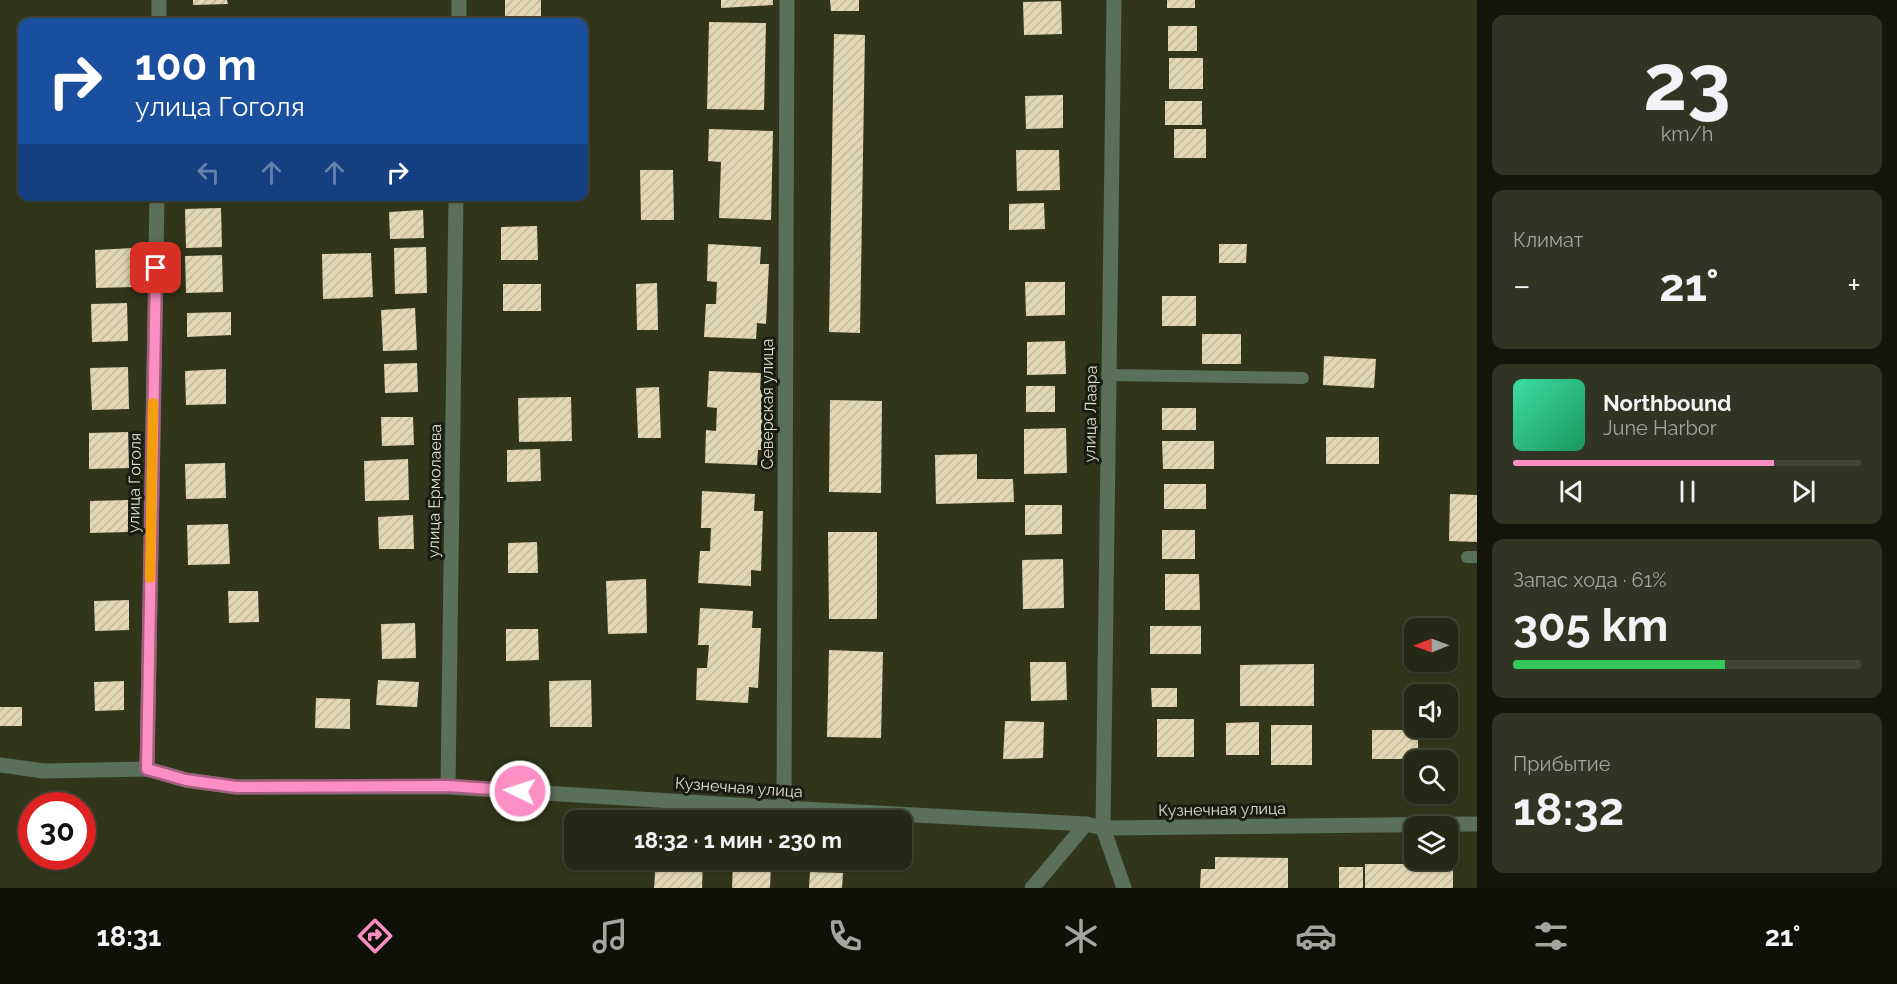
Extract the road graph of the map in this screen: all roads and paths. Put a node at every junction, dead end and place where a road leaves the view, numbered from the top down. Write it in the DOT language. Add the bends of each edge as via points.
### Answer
graph roads {
  1 [pos="159,0"];
  2 [pos="459,0"];
  3 [pos="787,0"];
  4 [pos="1114,0"];
  5 [pos="159,18"];
  6 [pos="459,18"];
  7 [pos="157,201"];
  8 [pos="456,201"];
  9 [pos="1109,375"];
  10 [pos="1303,378"];
  11 [pos="0,765"];
  12 [pos="147,769"];
  13 [pos="448,786"];
  14 [pos="783,808"];
  15 [pos="1086,824"];
  16 [pos="1477,824"];
  17 [pos="1103,828"];
  18 [pos="1032,888"];
  19 [pos="1124,888"];
  1 -- 5 [label="street"];
  2 -- 6 [label="street"];
  3 -- 14 [label="street, Северская улица"];
  4 -- 9 [label="street, улица Лаара"];
  7 -- 12 [label="street, улица Гоголя"];
  8 -- 13 [label="street, улица Ермолаева"];
  9 -- 10 [label="lane"];
  9 -- 17 [label="street, улица Лаара"];
  11 -- 12 [label="street, Кузнечная улица" via="44,771"];
  12 -- 13 [label="street, Кузнечная улица" via="186,780 236,787"];
  13 -- 14 [label="street, Кузнечная улица"];
  14 -- 15 [label="street, Кузнечная улица"];
  15 -- 17 [label="street, Кузнечная улица"];
  15 -- 18 [label="street"];
  16 -- 17 [label="street, Кузнечная улица"];
  17 -- 19 [label="street"];
}
